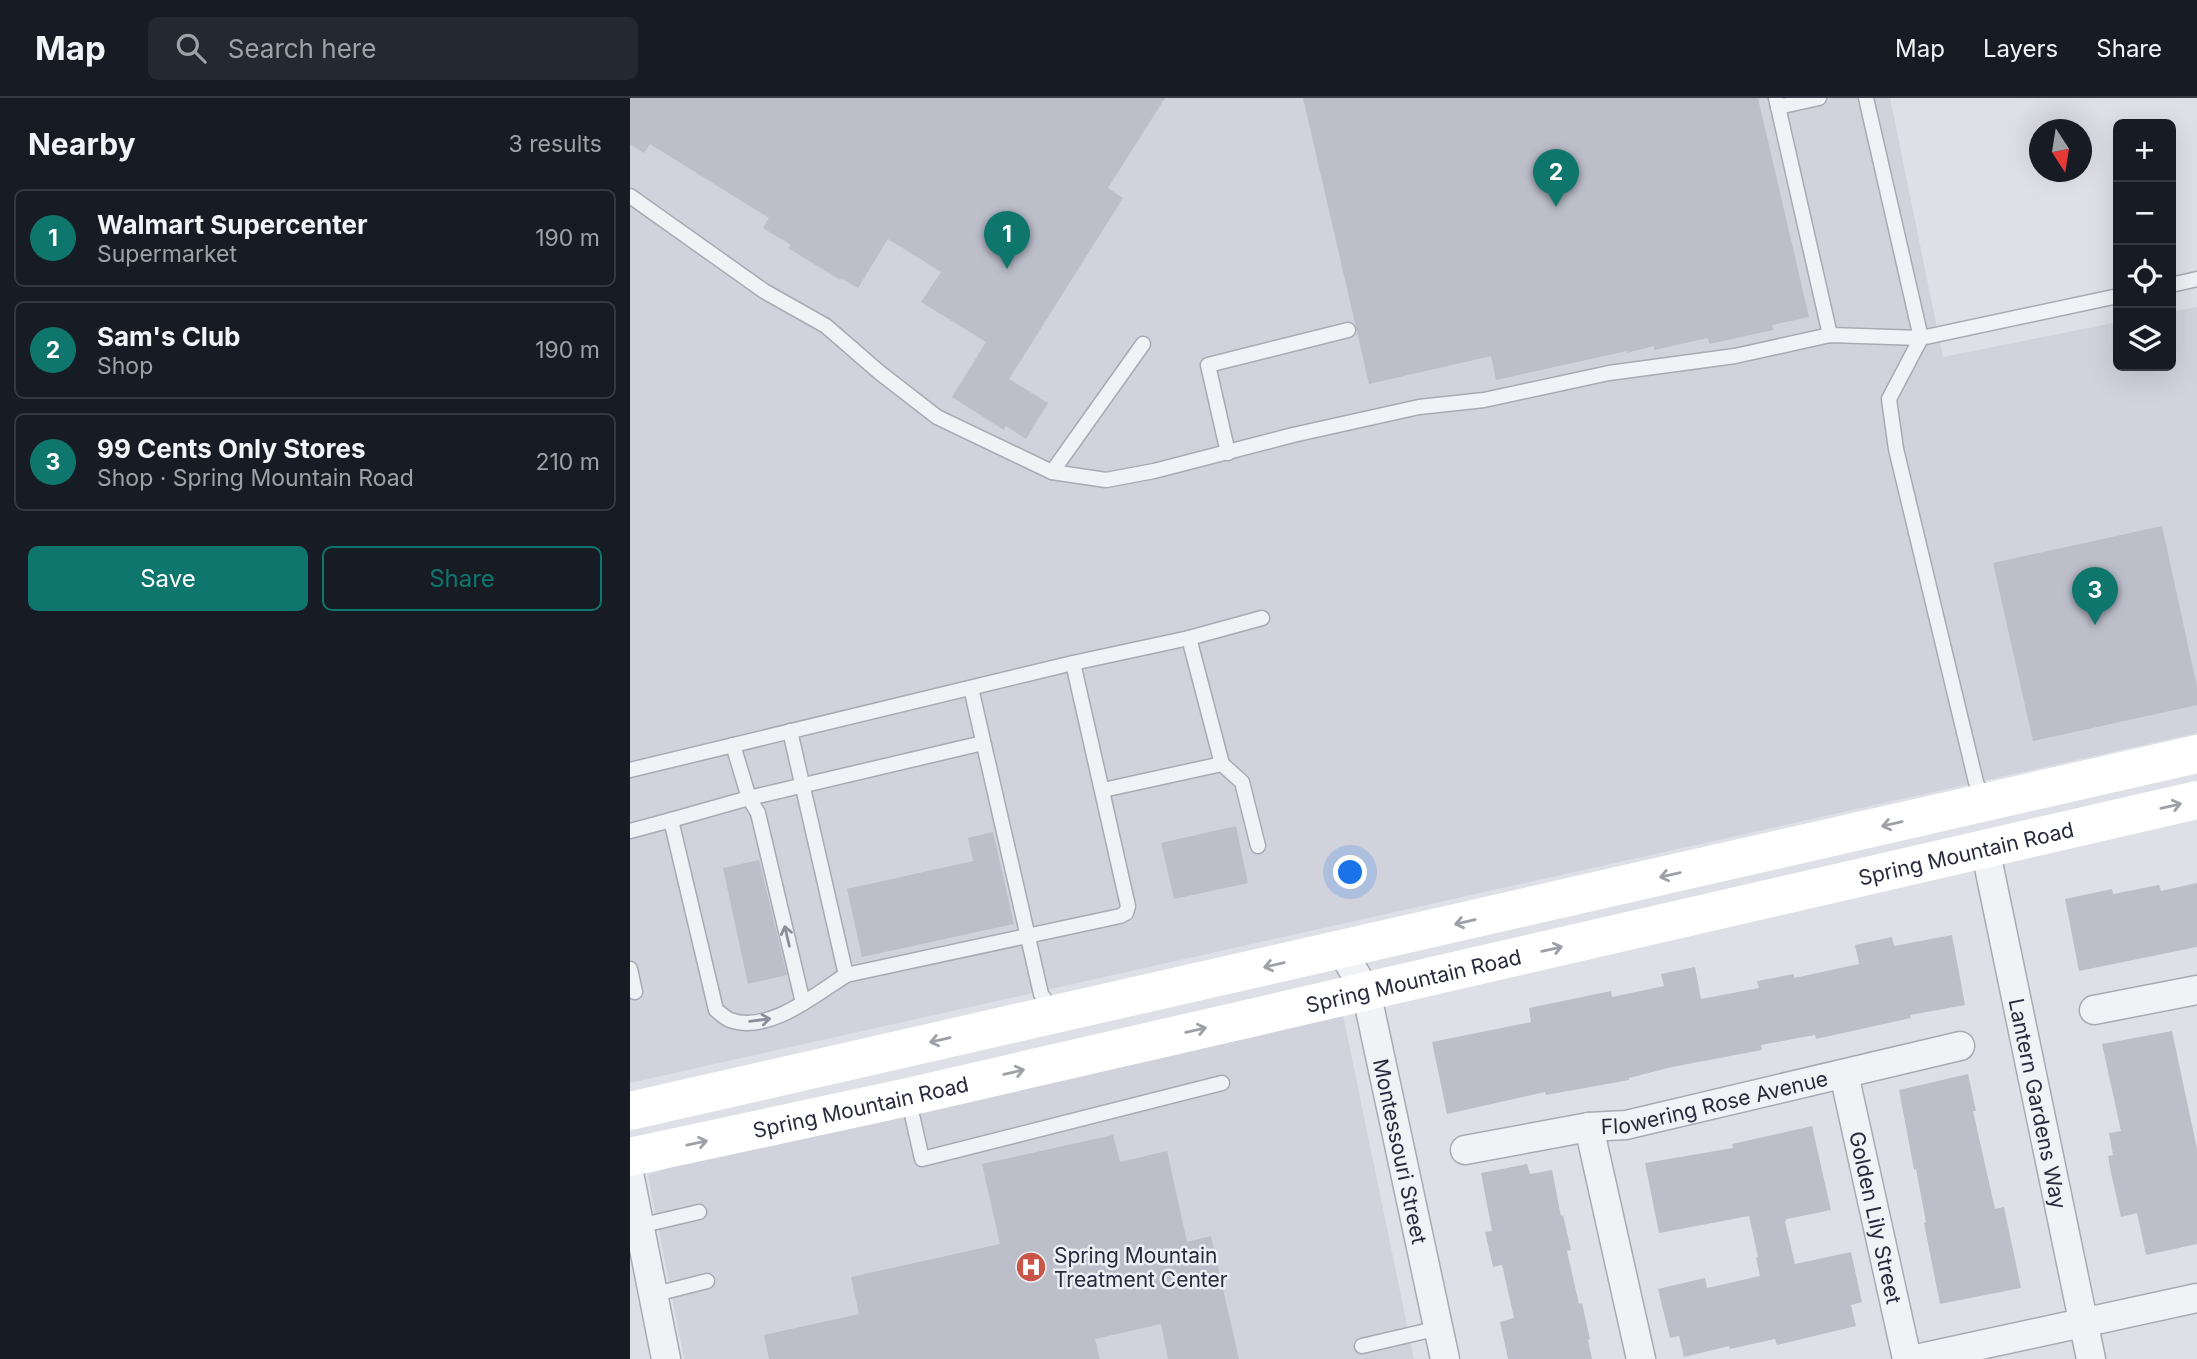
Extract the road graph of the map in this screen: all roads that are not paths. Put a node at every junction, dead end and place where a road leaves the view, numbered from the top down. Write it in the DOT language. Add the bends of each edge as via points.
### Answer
graph roads {
  1 [pos="1819,98"];
  2 [pos="1866,98"];
  3 [pos="1777,102"];
  4 [pos="630,196"];
  5 [pos="2197,279"];
  6 [pos="2176,284"];
  7 [pos="2113,297"];
  8 [pos="1348,330"];
  9 [pos="1830,335"];
  10 [pos="1921,338"];
  11 [pos="1143,344"];
  12 [pos="1228,453"];
  13 [pos="1052,472"];
  14 [pos="1262,618"];
  15 [pos="1189,638"];
  16 [pos="1073,663"];
  17 [pos="971,688"];
  18 [pos="790,732"];
  19 [pos="983,743"];
  20 [pos="733,745"];
  21 [pos="2197,754"];
  22 [pos="1222,764"];
  23 [pos="2197,766"];
  24 [pos="630,770"];
  25 [pos="802,785"];
  26 [pos="1103,790"];
  27 [pos="749,798"];
  28 [pos="2197,800"];
  29 [pos="1984,803"];
  30 [pos="671,820"];
  31 [pos="630,831"];
  32 [pos="1258,846"];
  33 [pos="1985,848"];
  34 [pos="1784,896"];
  35 [pos="1028,935"];
  36 [pos="1341,950"];
  37 [pos="630,969"];
  38 [pos="846,975"];
  39 [pos="2197,990"];
  40 [pos="1366,991"];
  41 [pos="635,992"];
  42 [pos="803,1003"];
  43 [pos="2094,1010"];
  44 [pos="1055,1014"];
  45 [pos="1960,1046"];
  46 [pos="1844,1074"];
  47 [pos="1222,1083"];
  48 [pos="908,1097"];
  49 [pos="644,1108"];
  50 [pos="1589,1127"];
  51 [pos="630,1130"];
  52 [pos="1465,1150"];
  53 [pos="630,1157"];
  54 [pos="630,1178"];
  55 [pos="699,1212"];
  56 [pos="639,1226"];
  57 [pos="707,1281"];
  58 [pos="652,1295"];
  59 [pos="2197,1298"];
  60 [pos="2084,1322"];
  61 [pos="1439,1328"];
  62 [pos="1362,1346"];
  63 [pos="666,1359"];
  64 [pos="1445,1359"];
  65 [pos="1641,1359"];
  66 [pos="1907,1359"];
  67 [pos="1916,1359"];
  68 [pos="2091,1359"];
  1 -- 3 [label="lane"];
  2 -- 10 [label="lane"];
  3 -- 9 [label="lane"];
  4 -- 13 [label="lane" via="764,291 825,326 937,418"];
  5 -- 6 [label="lane"];
  7 -- 10 [label="lane"];
  8 -- 12 [label="lane" via="1208,365"];
  9 -- 10 [label="lane"];
  9 -- 12 [label="lane" via="1484,400 1419,407"];
  10 -- 29 [label="lane" via="1889,400 1896,449"];
  11 -- 13 [label="lane"];
  12 -- 13 [label="lane" via="1106,480"];
  14 -- 15 [label="lane"];
  15 -- 16 [label="lane"];
  15 -- 22 [label="lane"];
  16 -- 17 [label="lane"];
  16 -- 26 [label="lane"];
  17 -- 18 [label="lane"];
  17 -- 19 [label="lane"];
  18 -- 20 [label="lane"];
  18 -- 25 [label="lane"];
  19 -- 25 [label="lane"];
  19 -- 35 [label="lane"];
  20 -- 24 [label="lane"];
  20 -- 27 [label="lane"];
  21 -- 29 [label="main road"];
  22 -- 26 [label="lane"];
  22 -- 32 [label="lane" via="1242,782"];
  23 -- 33 [label="main road" via="2151,785 2004,824"];
  25 -- 27 [label="lane"];
  25 -- 38 [label="lane"];
  26 -- 35 [label="lane" via="1126,913"];
  27 -- 30 [label="lane"];
  42 -- 27 [label="lane, one-way" via="758,813"];
  33 -- 28 [label="main road, Spring Mountain Road, one-way"];
  29 -- 34 [label="main road" via="1956,828"];
  29 -- 36 [label="main road, one-way"];
  30 -- 31 [label="lane"];
  30 -- 42 [label="lane, one-way" via="716,1010 730,1020 754,1022 782,1016"];
  33 -- 34 [label="main road, Spring Mountain Road"];
  33 -- 60 [label="street, Lantern Gardens Way"];
  40 -- 34 [label="main road, Spring Mountain Road, one-way"];
  35 -- 38 [label="lane"];
  35 -- 44 [label="lane" via="1041,994"];
  36 -- 40 [label="street, Montessouri Street"];
  36 -- 44 [label="main road, one-way"];
  37 -- 41 [label="lane"];
  38 -- 42 [label="lane"];
  39 -- 43 [label="street"];
  48 -- 40 [label="main road, Spring Mountain Road, one-way"];
  40 -- 61 [label="street, Montessouri Street"];
  44 -- 49 [label="main road, one-way"];
  45 -- 46 [label="street, Flowering Rose Avenue"];
  46 -- 50 [label="street, Flowering Rose Avenue" via="1626,1125"];
  46 -- 66 [label="street, Golden Lily Street"];
  47 -- 48 [label="lane" via="922,1159"];
  53 -- 48 [label="main road, Spring Mountain Road, one-way"];
  49 -- 51 [label="main road" via="654,1116"];
  50 -- 52 [label="street, Flowering Rose Avenue"];
  50 -- 65 [label="street"];
  54 -- 56 [label="street"];
  55 -- 56 [label="lane"];
  56 -- 58 [label="street"];
  57 -- 58 [label="lane"];
  58 -- 63 [label="street"];
  59 -- 60 [label="street"];
  60 -- 67 [label="street"];
  60 -- 68 [label="street, Lantern Gardens Way"];
  61 -- 62 [label="lane"];
  61 -- 64 [label="street, Montessouri Street"];
}
